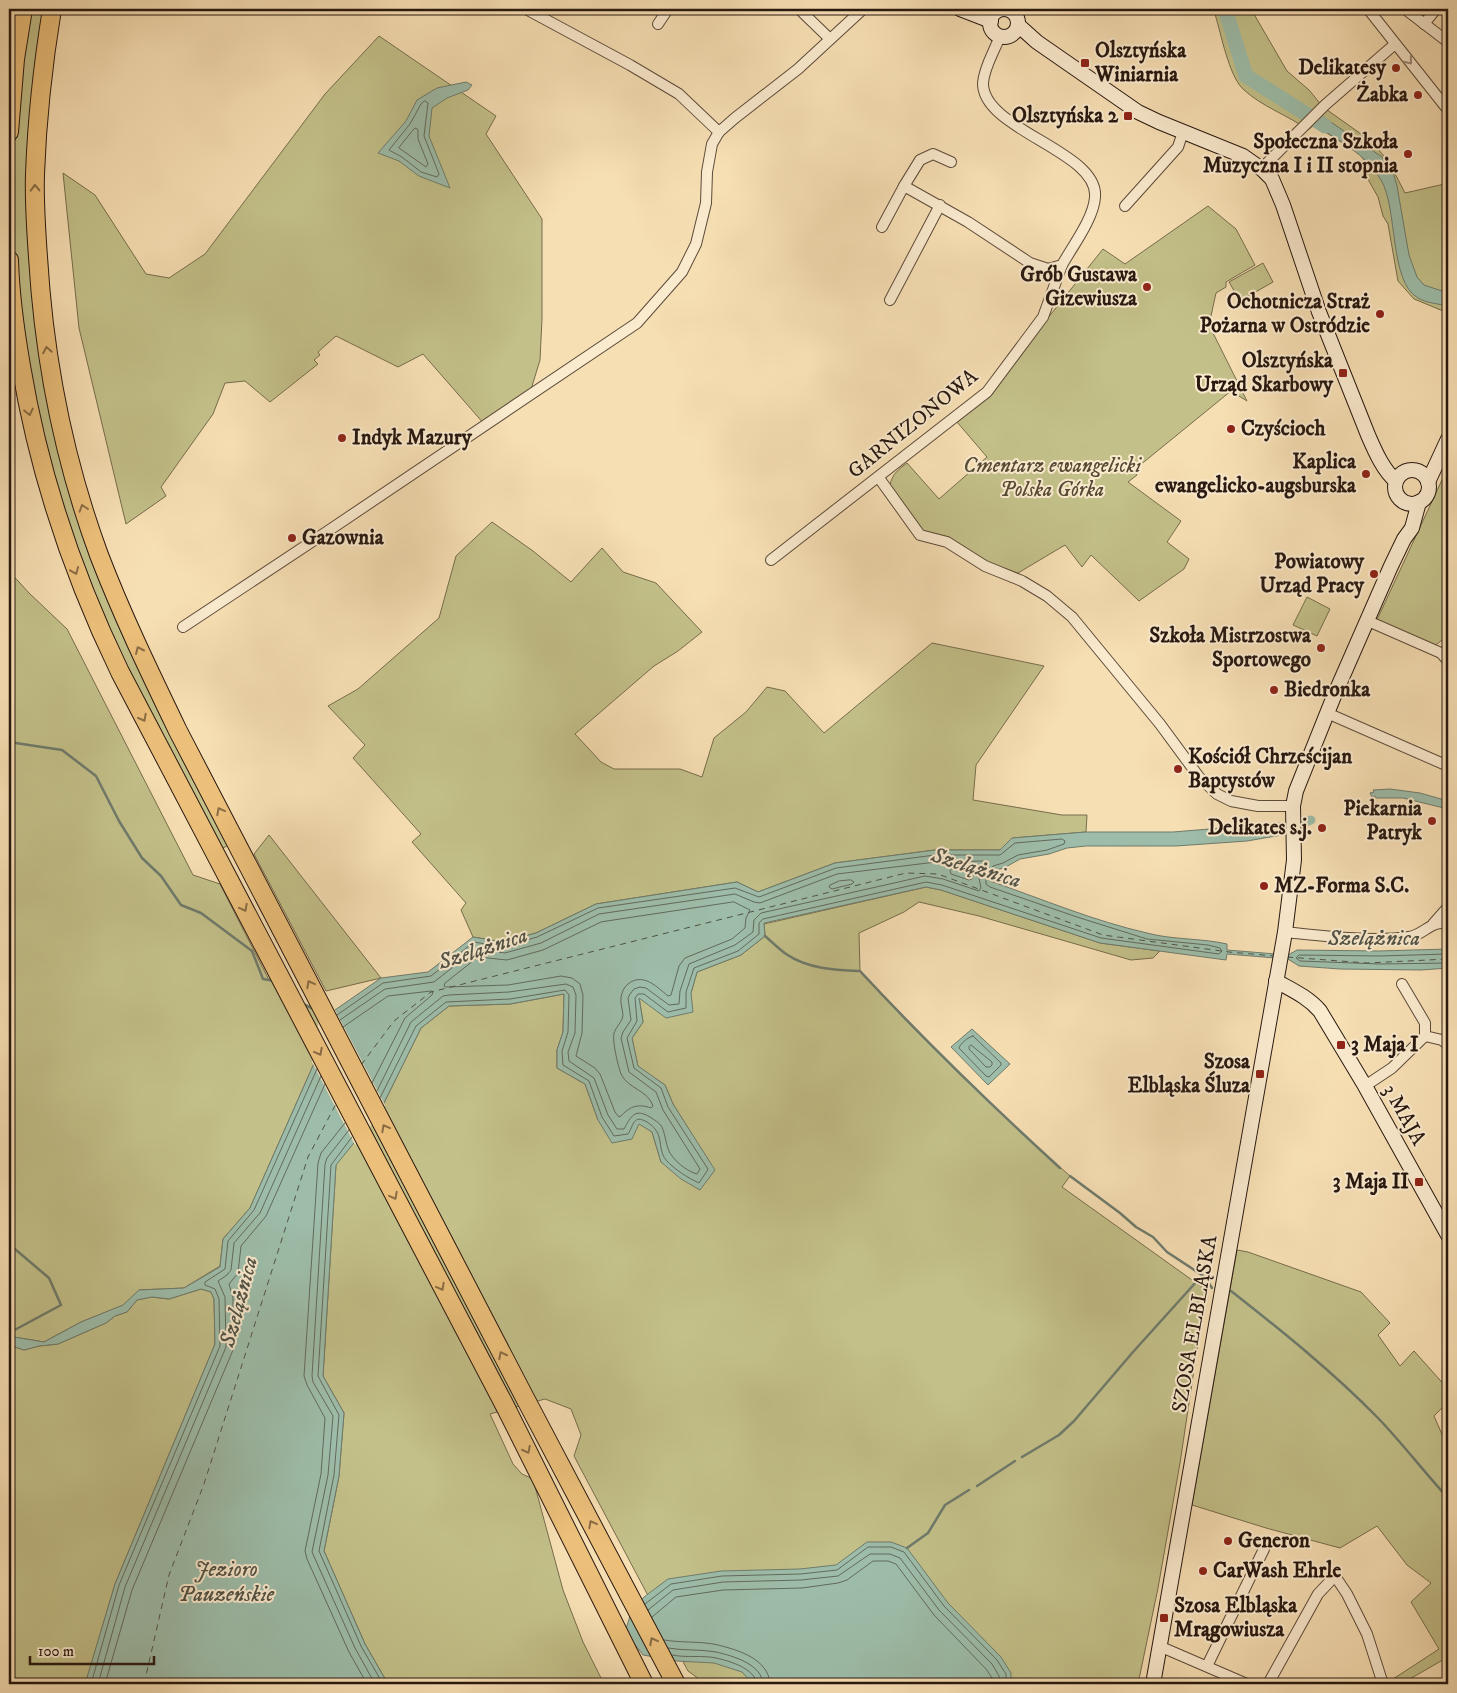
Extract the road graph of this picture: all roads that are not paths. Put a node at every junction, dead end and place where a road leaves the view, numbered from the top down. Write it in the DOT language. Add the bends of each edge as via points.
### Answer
graph roads {
  1 [pos="23,9"];
  2 [pos="52,9"];
  3 [pos="526,9"];
  4 [pos="668,9"];
  5 [pos="799,9"];
  6 [pos="864,9"];
  7 [pos="960,9"];
  8 [pos="1368,9"];
  9 [pos="1405,9"];
  10 [pos="1436,9"];
  11 [pos="1005,18"];
  12 [pos="658,24"];
  13 [pos="1424,24"];
  14 [pos="830,39"];
  15 [pos="1448,42"];
  16 [pos="1395,44"];
  17 [pos="1448,110"];
  18 [pos="9,132"];
  19 [pos="719,132"];
  20 [pos="1183,132"];
  21 [pos="951,162"];
  22 [pos="1263,170"];
  23 [pos="904,186"];
  24 [pos="940,205"];
  25 [pos="1125,206"];
  26 [pos="882,227"];
  27 [pos="9,260"];
  28 [pos="9,264"];
  29 [pos="1062,265"];
  30 [pos="890,300"];
  31 [pos="1448,440"];
  32 [pos="1400,477"];
  33 [pos="1424,477"];
  34 [pos="878,478"];
  35 [pos="1414,503"];
  36 [pos="772,560"];
  37 [pos="1368,621"];
  38 [pos="183,627"];
  39 [pos="1448,662"];
  40 [pos="1327,713"];
  41 [pos="1448,766"];
  42 [pos="1293,806"];
  43 [pos="1448,907"];
  44 [pos="1433,924"];
  45 [pos="1448,924"];
  46 [pos="1284,934"];
  47 [pos="1277,976"];
  48 [pos="1402,984"];
  49 [pos="1425,1036"];
  50 [pos="1448,1045"];
  51 [pos="1365,1086"];
  52 [pos="1446,1228"];
  53 [pos="1264,1549"];
  54 [pos="1159,1646"];
  55 [pos="1207,1666"];
  56 [pos="644,1684"];
  57 [pos="676,1684"];
  58 [pos="1153,1684"];
  59 [pos="1246,1684"];
  60 [pos="1268,1684"];
  61 [pos="1383,1684"];
  1 -- 18 [label="highway"];
  57 -- 2 [label="highway, one-way" via="178,731 143,660 99,554 68,455 45,337 40,290 35,176 38,117"];
  3 -- 19 [label="street" via="679,94"];
  4 -- 12 [label="street"];
  5 -- 14 [label="street"];
  6 -- 14 [label="street"];
  7 -- 11 [label="main road"];
  8 -- 16 [label="street"];
  9 -- 13 [label="street"];
  10 -- 13 [label="street"];
  11 -- 20 [label="main road" via="1138,112"];
  11 -- 29 [label="street, GARNIZONOWA" via="983,82 985,96 993,107 1017,126 1074,163 1090,177 1096,192 1084,226"];
  13 -- 15 [label="street"];
  14 -- 19 [label="street"];
  16 -- 17 [label="street, one-way"];
  16 -- 22 [label="street" via="1321,109"];
  19 -- 38 [label="street" via="712,144 706,204 696,244 682,272 637,323"];
  20 -- 22 [label="main road" via="1243,156"];
  20 -- 25 [label="street" via="1178,147"];
  21 -- 23 [label="street" via="933,154 920,160"];
  22 -- 32 [label="main road" via="1278,191 1319,312 1376,454"];
  23 -- 24 [label="street"];
  23 -- 26 [label="street"];
  24 -- 29 [label="street" via="1030,263 1048,269"];
  24 -- 30 [label="street"];
  27 -- 28 [label="highway"];
  28 -- 56 [label="highway, one-way" via="16,340 40,461 71,561 96,624 504,1406"];
  29 -- 34 [label="street, GARNIZONOWA" via="1043,317 988,392"];
  31 -- 33 [label="main road" via="1441,456"];
  32 -- 33 [label="main road" via="1412,470"];
  32 -- 35 [label="main road" via="1395,488 1397,495"];
  33 -- 35 [label="main road" via="1428,491"];
  34 -- 36 [label="street, GARNIZONOWA"];
  34 -- 42 [label="street" via="920,535 948,542 985,566 1022,580 1072,617 1199,777 1217,794 1231,801 1258,806"];
  35 -- 37 [label="main road, SZOSA ELBLĄSKA" via="1412,528"];
  37 -- 39 [label="street" via="1441,653"];
  37 -- 40 [label="main road, SZOSA ELBLĄSKA"];
  40 -- 41 [label="street"];
  40 -- 42 [label="main road, SZOSA ELBLĄSKA" via="1300,778"];
  42 -- 46 [label="main road, SZOSA ELBLĄSKA" via="1294,860"];
  43 -- 44 [label="street"];
  44 -- 45 [label="street"];
  44 -- 46 [label="street" via="1411,937"];
  46 -- 47 [label="main road, SZOSA ELBLĄSKA"];
  47 -- 51 [label="main road, 3 MAJA" via="1320,1011"];
  47 -- 54 [label="main road, SZOSA ELBLĄSKA"];
  48 -- 49 [label="street" via="1425,1022"];
  49 -- 50 [label="street"];
  49 -- 51 [label="street" via="1392,1068"];
  51 -- 52 [label="main road, 3 MAJA"];
  53 -- 55 [label="street"];
  54 -- 55 [label="street"];
  54 -- 58 [label="main road, SZOSA ELBLĄSKA"];
  55 -- 59 [label="street"];
  60 -- 61 [label="street" via="1318,1594 1335,1576 1367,1634"];
}
